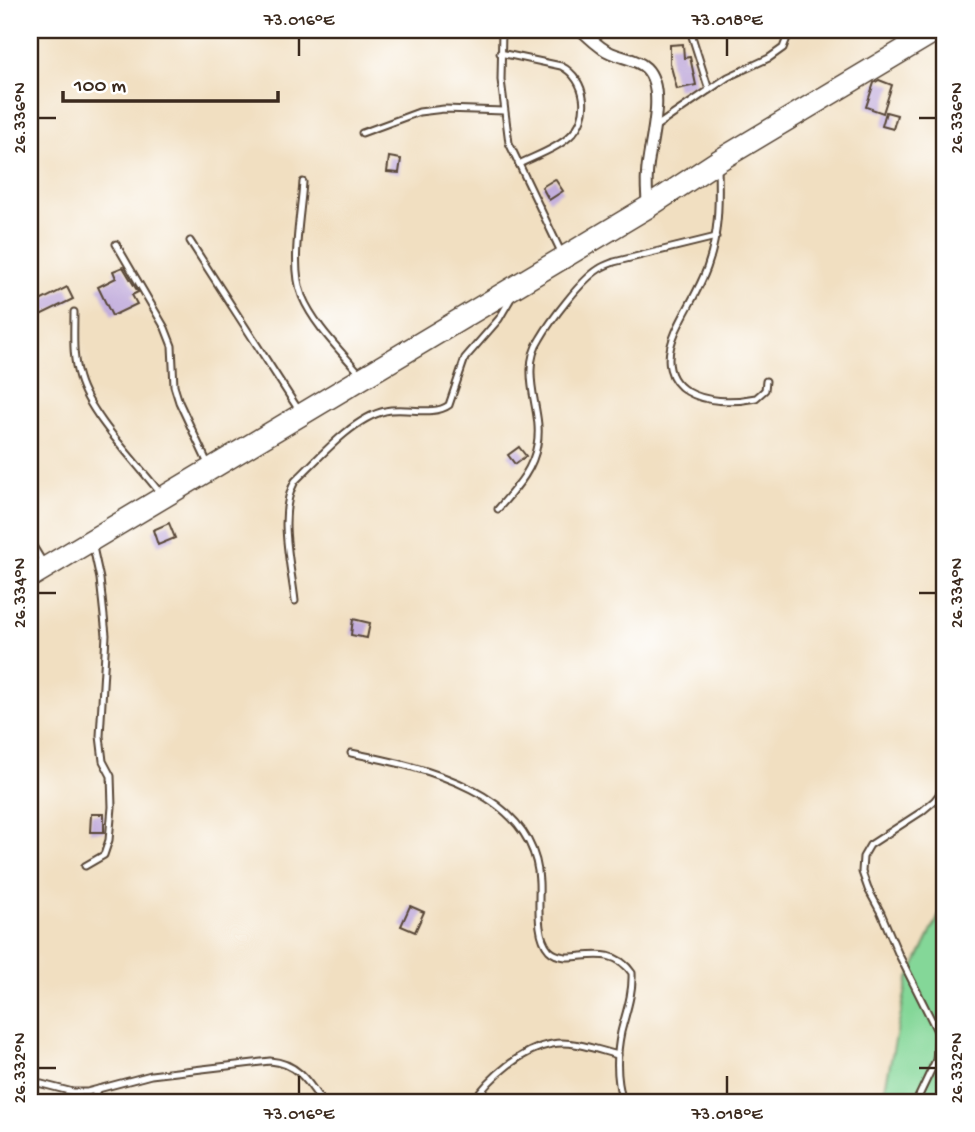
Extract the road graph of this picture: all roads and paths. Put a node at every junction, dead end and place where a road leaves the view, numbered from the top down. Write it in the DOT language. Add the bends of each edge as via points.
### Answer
graph roads {
  1 [pos="502,30"];
  2 [pos="581,30"];
  3 [pos="690,30"];
  4 [pos="790,30"];
  5 [pos="937,30"];
  6 [pos="500,53"];
  7 [pos="709,90"];
  8 [pos="504,111"];
  9 [pos="655,127"];
  10 [pos="362,133"];
  11 [pos="718,161"];
  12 [pos="519,164"];
  13 [pos="303,182"];
  14 [pos="648,207"];
  15 [pos="716,237"];
  16 [pos="190,241"];
  17 [pos="116,244"];
  18 [pos="563,257"];
  19 [pos="519,282"];
  20 [pos="74,312"];
  21 [pos="363,377"];
  22 [pos="766,380"];
  23 [pos="302,414"];
  24 [pos="211,468"];
  25 [pos="163,497"];
  26 [pos="498,509"];
  27 [pos="91,540"];
  28 [pos="30,541"];
  29 [pos="38,572"];
  30 [pos="295,601"];
  31 [pos="351,753"];
  32 [pos="945,787"];
  33 [pos="85,866"];
  34 [pos="618,1055"];
  35 [pos="30,1081"];
  36 [pos="99,1089"];
  37 [pos="89,1102"];
  38 [pos="322,1102"];
  39 [pos="473,1102"];
  40 [pos="622,1102"];
  41 [pos="916,1102"];
  1 -- 6 [label="lane"];
  2 -- 9 [label="street" via="603,49 647,68 657,106"];
  3 -- 7 [label="lane"];
  4 -- 7 [label="lane" via="783,48"];
  5 -- 11 [label="highway"];
  6 -- 8 [label="lane"];
  6 -- 12 [label="lane" via="561,66 579,80 583,96 580,122 569,137"];
  7 -- 9 [label="lane"];
  8 -- 10 [label="lane" via="419,112"];
  8 -- 12 [label="lane" via="509,143"];
  9 -- 14 [label="street" via="647,173"];
  11 -- 14 [label="highway"];
  11 -- 15 [label="lane"];
  12 -- 18 [label="lane"];
  13 -- 21 [label="lane" via="298,274 302,295 314,318"];
  14 -- 18 [label="highway"];
  15 -- 22 [label="lane" via="691,305 676,331 670,368 676,383 705,399 756,398 765,390"];
  15 -- 26 [label="lane" via="614,262 582,284 532,356 537,446 521,482"];
  16 -- 23 [label="lane"];
  17 -- 24 [label="lane" via="165,328 172,346 179,402"];
  18 -- 19 [label="highway"];
  19 -- 21 [label="highway"];
  19 -- 30 [label="lane" via="499,320 465,358 449,405 433,412 400,408 367,417 295,481 285,510"];
  20 -- 25 [label="lane" via="74,359 85,391"];
  21 -- 23 [label="highway"];
  23 -- 24 [label="highway"];
  24 -- 25 [label="highway"];
  25 -- 27 [label="highway"];
  27 -- 29 [label="highway"];
  27 -- 33 [label="lane" via="106,635 100,736 103,761 111,776 112,807 104,855"];
  28 -- 29 [label="lane"];
  31 -- 34 [label="lane" via="404,764 466,786 500,808 527,836 539,872 541,933 546,946 565,956 620,959 632,973"];
  32 -- 41 [label="lane" via="921,812 870,845 863,857 868,889 938,1033 936,1060"];
  34 -- 39 [label="lane" via="553,1043 503,1070"];
  34 -- 40 [label="lane"];
  35 -- 36 [label="lane" via="73,1092"];
  36 -- 37 [label="lane"];
  36 -- 38 [label="lane" via="150,1076 270,1061 294,1067"];
}
